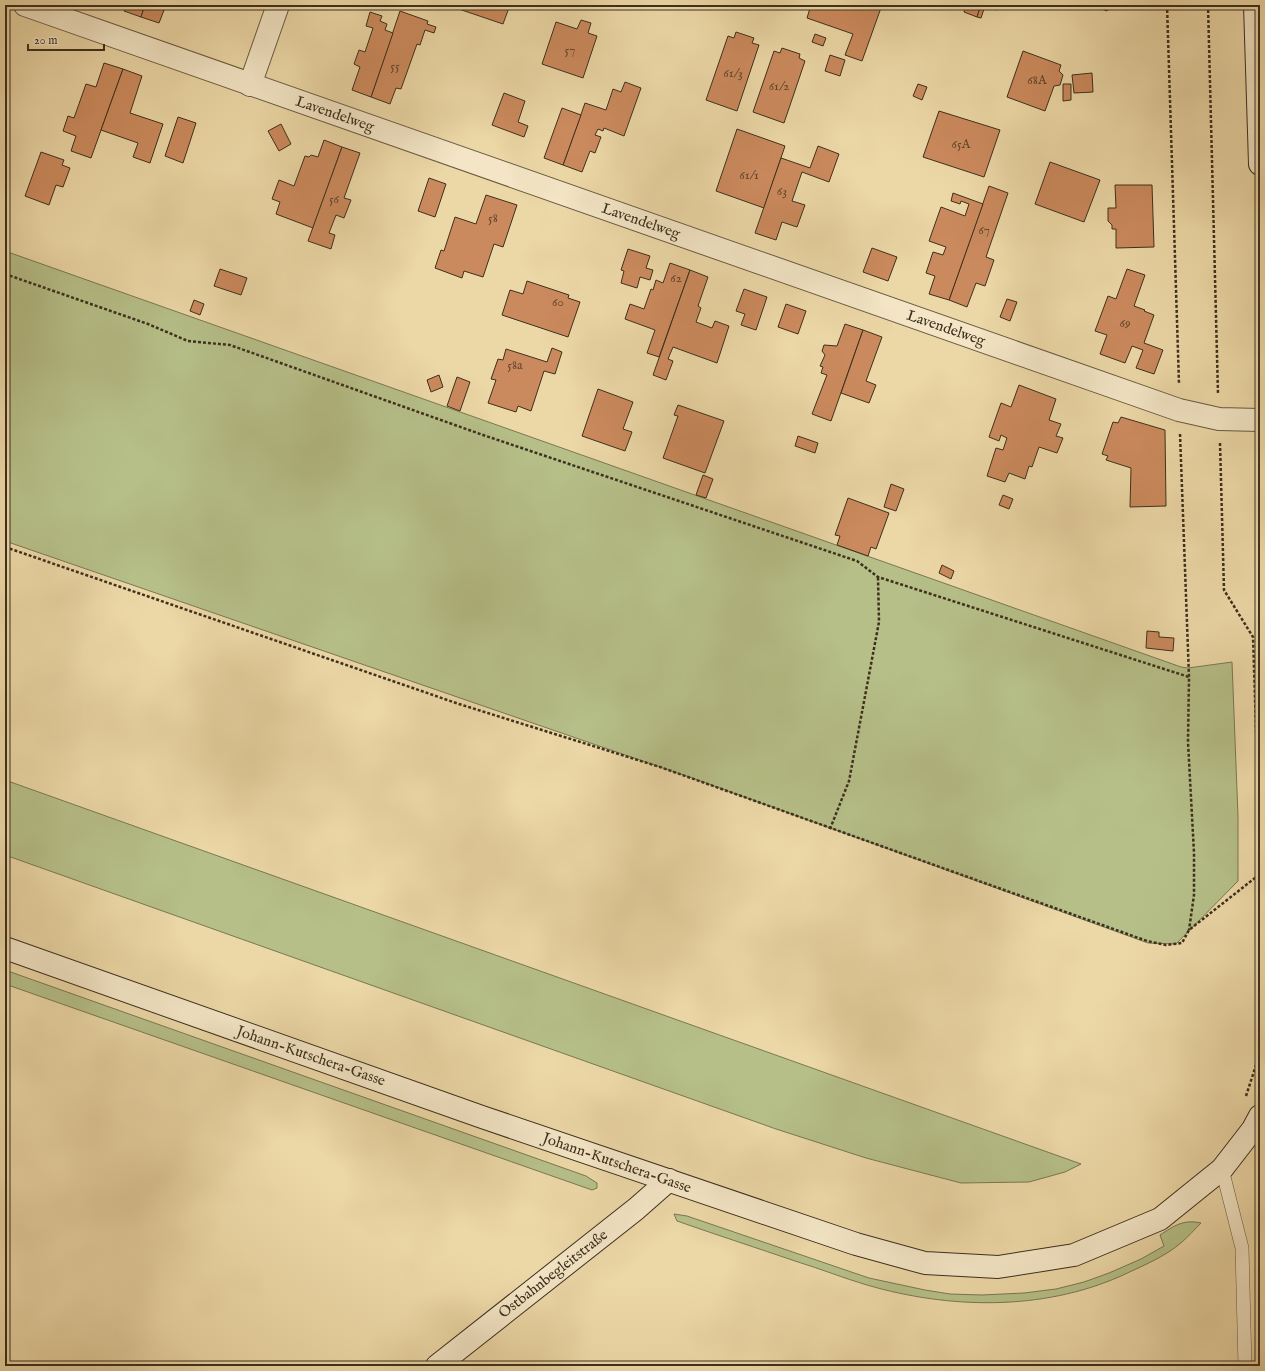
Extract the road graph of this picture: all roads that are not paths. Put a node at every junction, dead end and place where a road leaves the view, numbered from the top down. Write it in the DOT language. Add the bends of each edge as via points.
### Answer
graph roads {
  1 [pos="25,5"];
  2 [pos="278,5"];
  3 [pos="1255,5"];
  4 [pos="250,85"];
  5 [pos="1260,164"];
  6 [pos="1260,420"];
  7 [pos="5,948"];
  8 [pos="1260,1116"];
  9 [pos="1222,1169"];
  10 [pos="668,1180"];
  11 [pos="437,1366"];
  12 [pos="1245,1366"];
  1 -- 4 [label="street, Lavendelweg"];
  2 -- 4 [label="street"];
  3 -- 5 [label="street"];
  4 -- 6 [label="street, Lavendelweg" via="1172,407 1219,419"];
  7 -- 10 [label="street, Johann-Kutschera-Gasse"];
  8 -- 9 [label="street"];
  9 -- 10 [label="street, Johann-Kutschera-Gasse" via="1160,1219 1074,1255 998,1267 925,1263 856,1244"];
  9 -- 12 [label="lane" via="1242,1248"];
  10 -- 11 [label="street, Ostbahnbegleitstraße" via="636,1209"];
}
